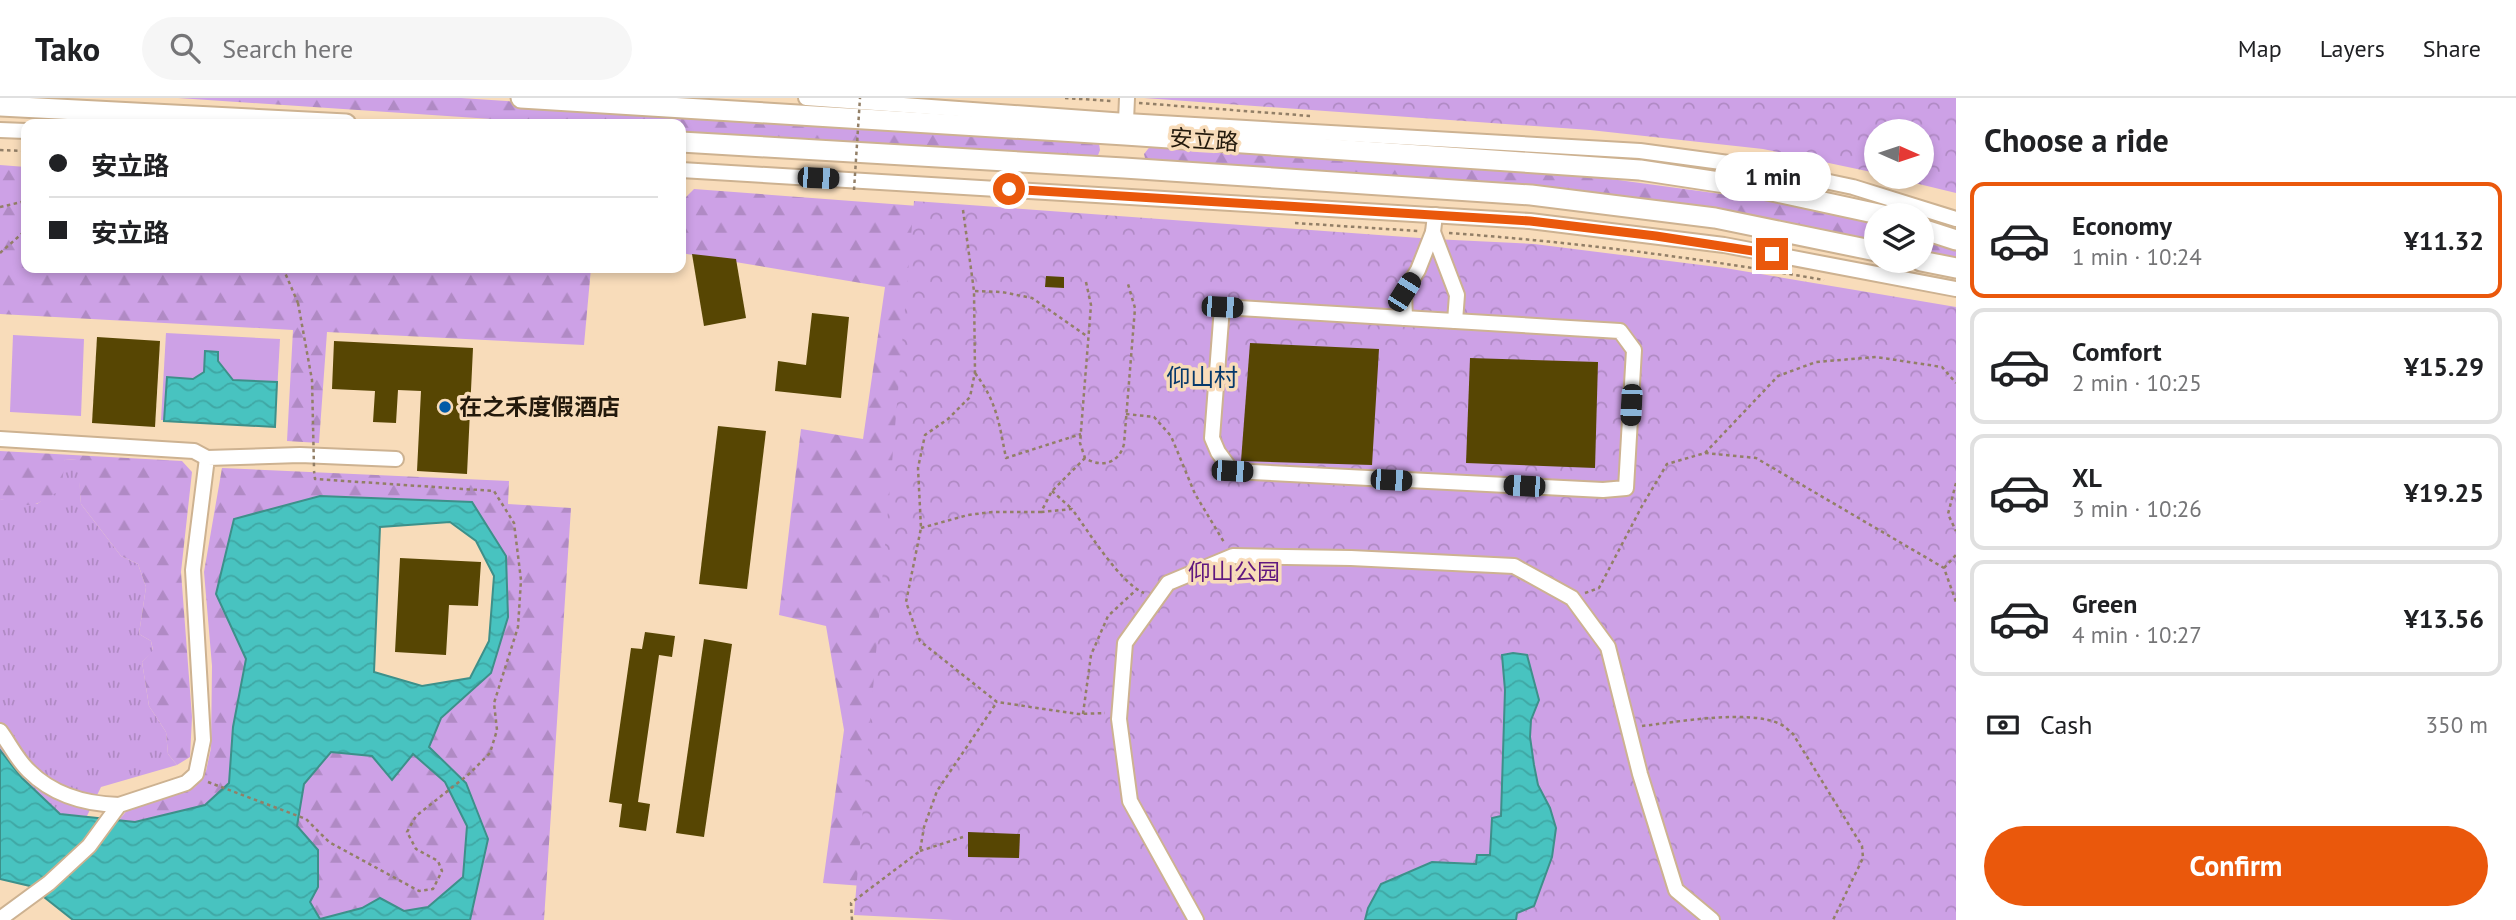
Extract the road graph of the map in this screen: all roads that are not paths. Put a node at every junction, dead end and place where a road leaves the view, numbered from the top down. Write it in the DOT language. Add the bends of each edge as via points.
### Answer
graph roads {
  1 [pos="521,98"];
  2 [pos="806,98"];
  3 [pos="1127,98"];
  4 [pos="0,106"];
  5 [pos="250,119"];
  6 [pos="1126,121"];
  7 [pos="0,130"];
  8 [pos="21,131"];
  9 [pos="686,142"];
  10 [pos="686,170"];
  11 [pos="1864,211"];
  12 [pos="1435,215"];
  13 [pos="1956,219"];
  14 [pos="1433,232"];
  15 [pos="1934,233"];
  16 [pos="1956,240"];
  17 [pos="1864,249"];
  18 [pos="1934,264"];
  19 [pos="1956,268"];
  20 [pos="1956,289"];
  21 [pos="1405,318"];
  22 [pos="1455,321"];
  23 [pos="0,439"];
  24 [pos="207,458"];
  25 [pos="396,459"];
  26 [pos="0,731"];
  27 [pos="116,810"];
  28 [pos="0,919"];
  29 [pos="1196,920"];
  30 [pos="1712,920"];
  1 -- 11 [label="main road, 安立路" via="1640,170"];
  2 -- 6 [label="street, 安立路"];
  3 -- 6 [label="street"];
  4 -- 5 [label="main road"];
  6 -- 13 [label="street, 安立路" via="1640,151 1758,167 1853,187"];
  7 -- 8 [label="street"];
  9 -- 17 [label="main road, 安立路" via="1531,195 1715,218"];
  10 -- 12 [label="street" via="1121,202"];
  12 -- 14 [label="street"];
  12 -- 20 [label="street" via="1530,221 1724,245"];
  14 -- 21 [label="street" via="1404,292"];
  14 -- 22 [label="street" via="1457,295"];
  15 -- 16 [label="main road"];
  18 -- 19 [label="main road"];
  21 -- 22 [label="street"];
  21 -- 22 [label="street" via="1222,307 1212,438 1232,471 1626,488 1634,350 1620,331"];
  23 -- 24 [label="street" via="194,451"];
  24 -- 25 [label="street"];
  24 -- 27 [label="street" via="193,570 201,758 196,774 186,783"];
  26 -- 27 [label="street" via="27,770 50,789"];
  27 -- 28 [label="street" via="89,846"];
  29 -- 30 [label="street" via="1130,801 1120,712 1125,643 1168,583 1233,556 1514,566 1572,598 1608,647 1676,890"];
}
